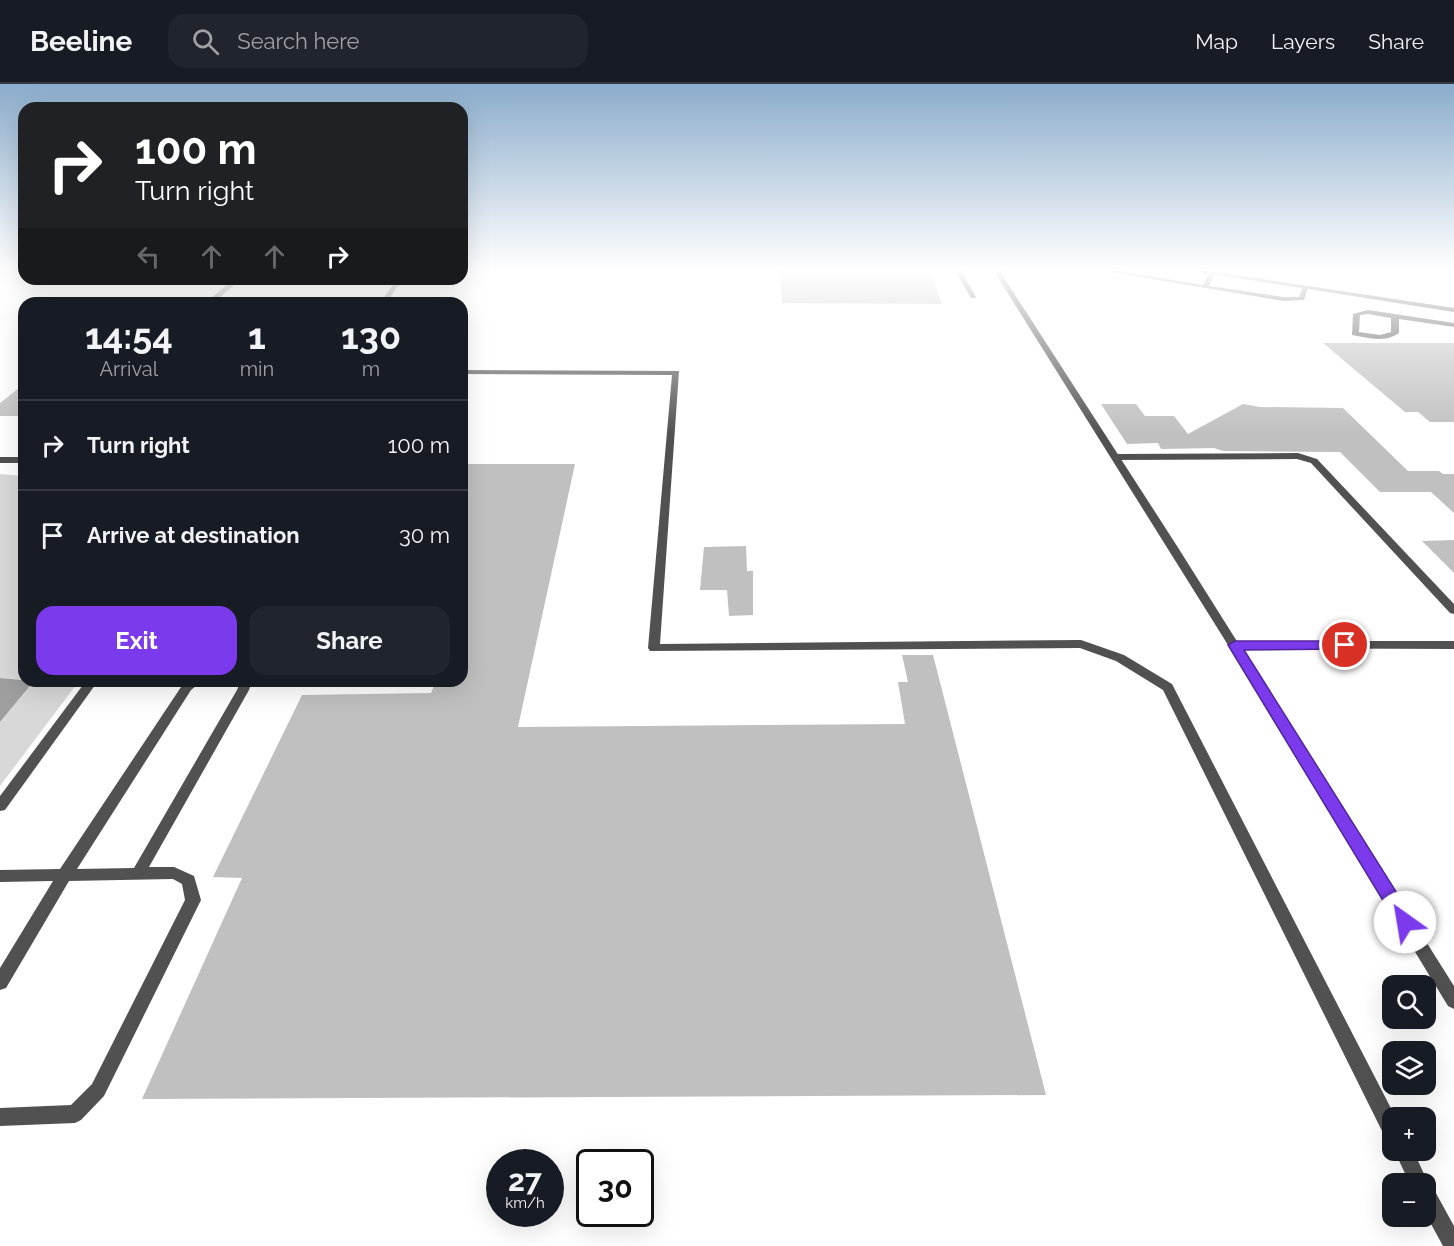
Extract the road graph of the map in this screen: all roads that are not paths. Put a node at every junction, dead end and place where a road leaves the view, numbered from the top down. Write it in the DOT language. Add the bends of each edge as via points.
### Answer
graph roads {
  1 [pos="1031,325"];
  2 [pos="1356,325"];
  3 [pos="1395,325"];
  4 [pos="468,372"];
  5 [pos="1117,457"];
  6 [pos="18,459"];
  7 [pos="0,460"];
  8 [pos="1454,611"];
  9 [pos="1235,645"];
  10 [pos="1454,645"];
  11 [pos="88,687"];
  12 [pos="186,687"];
  13 [pos="244,687"];
  14 [pos="0,806"];
  15 [pos="139,872"];
  16 [pos="65,874"];
  17 [pos="0,876"];
  18 [pos="0,983"];
  19 [pos="1454,1001"];
  20 [pos="1382,1110"];
  21 [pos="0,1117"];
  22 [pos="1436,1212"];
  23 [pos="1454,1246"];
  1 -- 5 [label="street"];
  2 -- 3 [label="street" via="1355,333 1378,337 1395,333"];
  4 -- 20 [label="street" via="676,373 654,648 1081,644 1120,658 1168,687"];
  5 -- 8 [label="street" via="1298,456 1314,461"];
  5 -- 9 [label="street"];
  6 -- 7 [label="street"];
  9 -- 10 [label="street"];
  9 -- 19 [label="street"];
  11 -- 14 [label="street"];
  12 -- 16 [label="street"];
  13 -- 15 [label="street"];
  15 -- 16 [label="street"];
  15 -- 21 [label="street" via="174,873 189,880 193,900 98,1090 75,1114"];
  16 -- 17 [label="street"];
  16 -- 18 [label="street"];
  22 -- 23 [label="street"];
}
